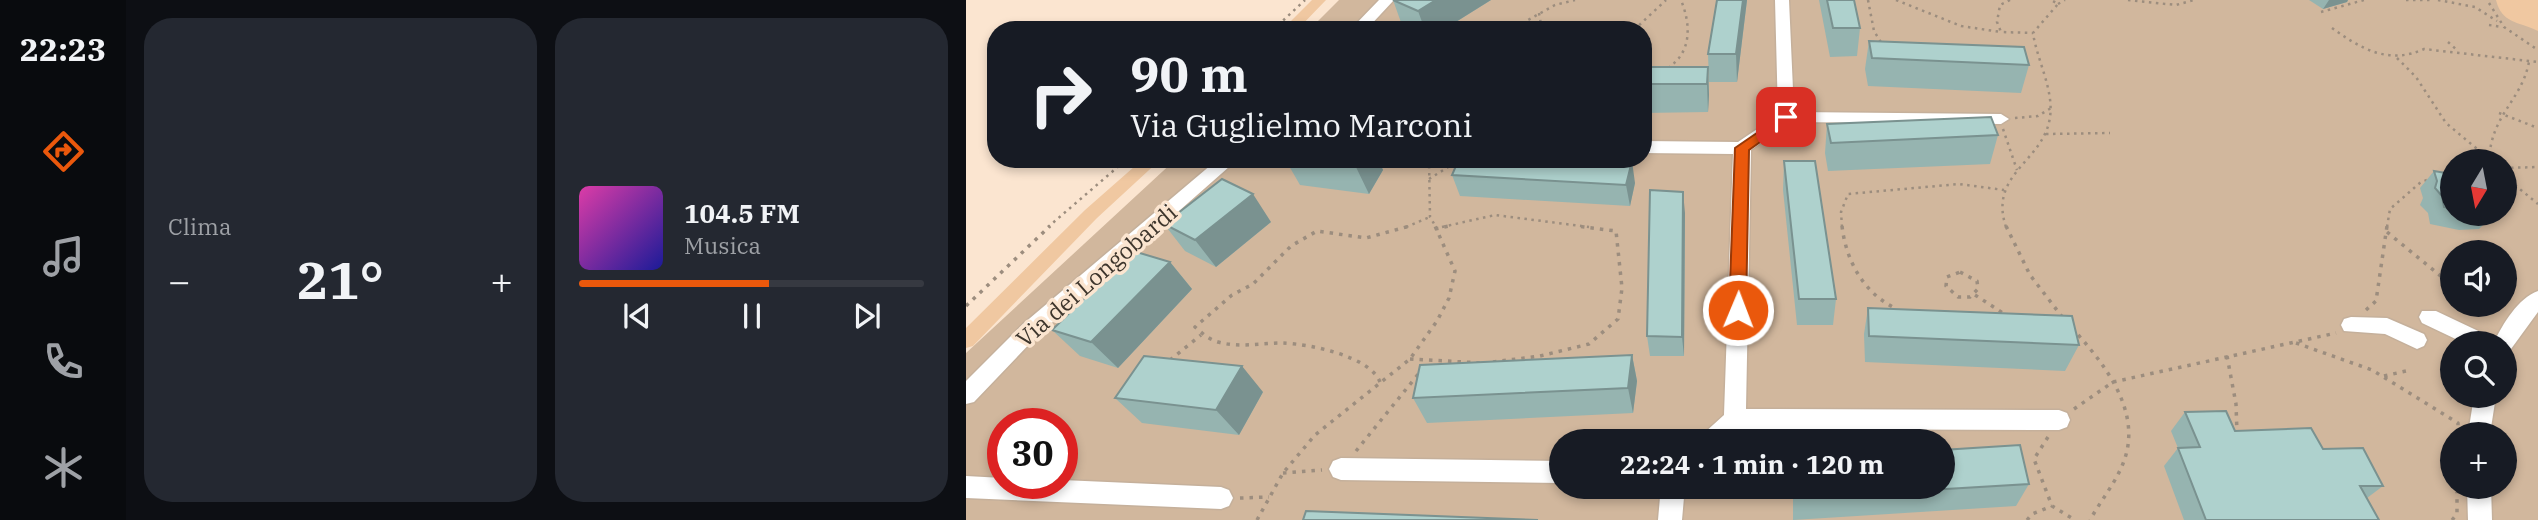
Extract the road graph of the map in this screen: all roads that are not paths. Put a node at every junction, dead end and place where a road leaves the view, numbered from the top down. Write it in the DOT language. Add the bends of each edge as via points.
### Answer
graph roads {
  1 [pos="1387,0"];
  2 [pos="1782,0"];
  3 [pos="1366,21"];
  4 [pos="1786,117"];
  5 [pos="2001,119"];
  6 [pos="1652,147"];
  7 [pos="1742,148"];
  8 [pos="1219,168"];
  9 [pos="2538,299"];
  10 [pos="2428,317"];
  11 [pos="2351,325"];
  12 [pos="2458,331"];
  13 [pos="2511,331"];
  14 [pos="2417,340"];
  15 [pos="966,395"];
  16 [pos="1735,419"];
  17 [pos="2059,420"];
  18 [pos="1724,429"];
  19 [pos="1341,469"];
  20 [pos="1549,472"];
  21 [pos="966,487"];
  22 [pos="1221,498"];
  23 [pos="1672,499"];
  24 [pos="2479,499"];
  25 [pos="1671,520"];
  26 [pos="2480,520"];
  1 -- 3 [label="street"];
  2 -- 4 [label="street"];
  4 -- 5 [label="street"];
  4 -- 7 [label="street"];
  6 -- 7 [label="street"];
  7 -- 16 [label="street"];
  8 -- 15 [label="street, Via dei Longobardi" via="1030,330"];
  9 -- 13 [label="street"];
  10 -- 12 [label="street"];
  11 -- 14 [label="street" via="2387,326"];
  16 -- 17 [label="street"];
  16 -- 18 [label="street"];
  19 -- 20 [label="street"];
  21 -- 22 [label="street"];
  23 -- 25 [label="street"];
  24 -- 26 [label="street"];
}
